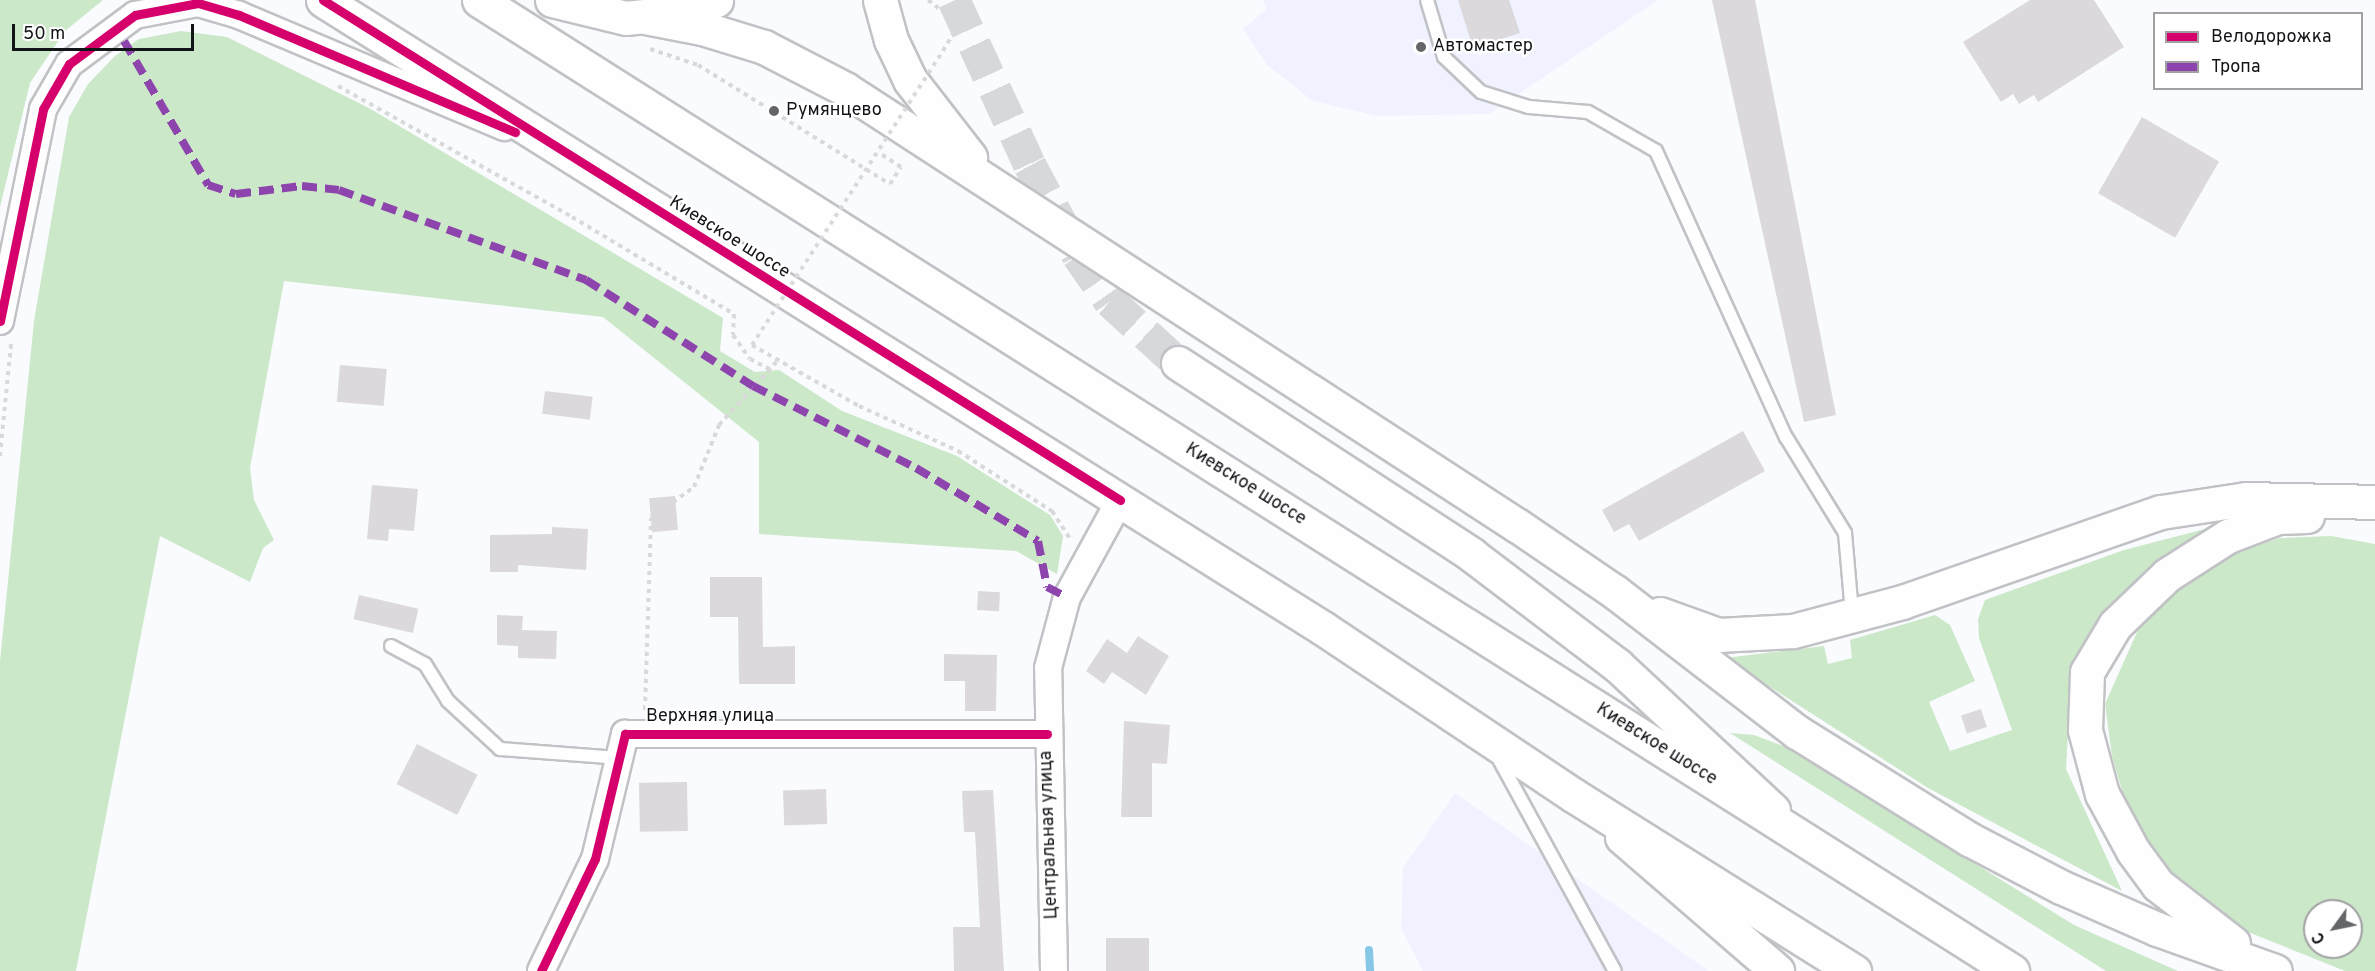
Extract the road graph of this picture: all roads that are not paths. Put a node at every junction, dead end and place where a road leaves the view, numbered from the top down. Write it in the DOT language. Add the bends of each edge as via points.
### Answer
graph roads {
  1 [pos="323,0"];
  2 [pos="479,0"];
  3 [pos="552,0"];
  4 [pos="716,0"];
  5 [pos="880,0"];
  6 [pos="1427,0"];
  7 [pos="644,31"];
  8 [pos="556,150"];
  9 [pos="1002,190"];
  10 [pos="0,321"];
  11 [pos="1178,363"];
  12 [pos="1120,500"];
  13 [pos="2375,502"];
  14 [pos="2375,518"];
  15 [pos="1616,592"];
  16 [pos="1852,617"];
  17 [pos="391,646"];
  18 [pos="1047,734"];
  19 [pos="1488,738"];
  20 [pos="619,758"];
  21 [pos="1573,795"];
  22 [pos="1806,840"];
  23 [pos="1607,965"];
  24 [pos="2273,970"];
  25 [pos="542,971"];
  26 [pos="1054,971"];
  27 [pos="1616,971"];
  28 [pos="1778,971"];
  29 [pos="1854,971"];
  30 [pos="2012,971"];
  1 -- 8 [label="main road, Киевское шоссе"];
  2 -- 22 [label="main road, Киевское шоссе"];
  3 -- 7 [label="main road"];
  4 -- 7 [label="main road"];
  5 -- 9 [label="main road" via="891,40 929,109"];
  6 -- 16 [label="lane" via="1444,57 1481,92 1529,107 1588,112 1656,151 1786,437 1845,533"];
  7 -- 9 [label="main road" via="702,28 765,47 845,89"];
  8 -- 10 [label="street" via="239,15 198,3 135,15 69,64 44,109"];
  8 -- 12 [label="main road, Киевское шоссе"];
  9 -- 15 [label="main road"];
  11 -- 22 [label="main road" via="1472,555 1545,610 1617,665"];
  12 -- 18 [label="street, Центральная улица" via="1064,608 1048,668"];
  12 -- 19 [label="main road, Киевское шоссе"];
  13 -- 16 [label="main road" via="2246,500 2161,512"];
  14 -- 24 [label="main road" via="2278,517 2228,536 2167,575 2115,625 2087,672 2088,740 2102,794 2133,851 2158,885 2197,920"];
  15 -- 16 [label="main road" via="1673,621 1718,635 1767,635"];
  15 -- 24 [label="main road" via="1797,732 1969,839 2061,887 2157,929"];
  17 -- 20 [label="lane" via="425,664 448,701 500,749"];
  18 -- 20 [label="street, Верхняя улица" via="625,734"];
  18 -- 26 [label="street, Центральная улица"];
  19 -- 21 [label="main road, Киевское шоссе"];
  19 -- 23 [label="lane"];
  20 -- 25 [label="street, Верхняя улица" via="595,859"];
  21 -- 28 [label="main road"];
  21 -- 29 [label="main road, Киевское шоссе"];
  22 -- 30 [label="main road, Киевское шоссе"];
  23 -- 27 [label="lane"];
}
